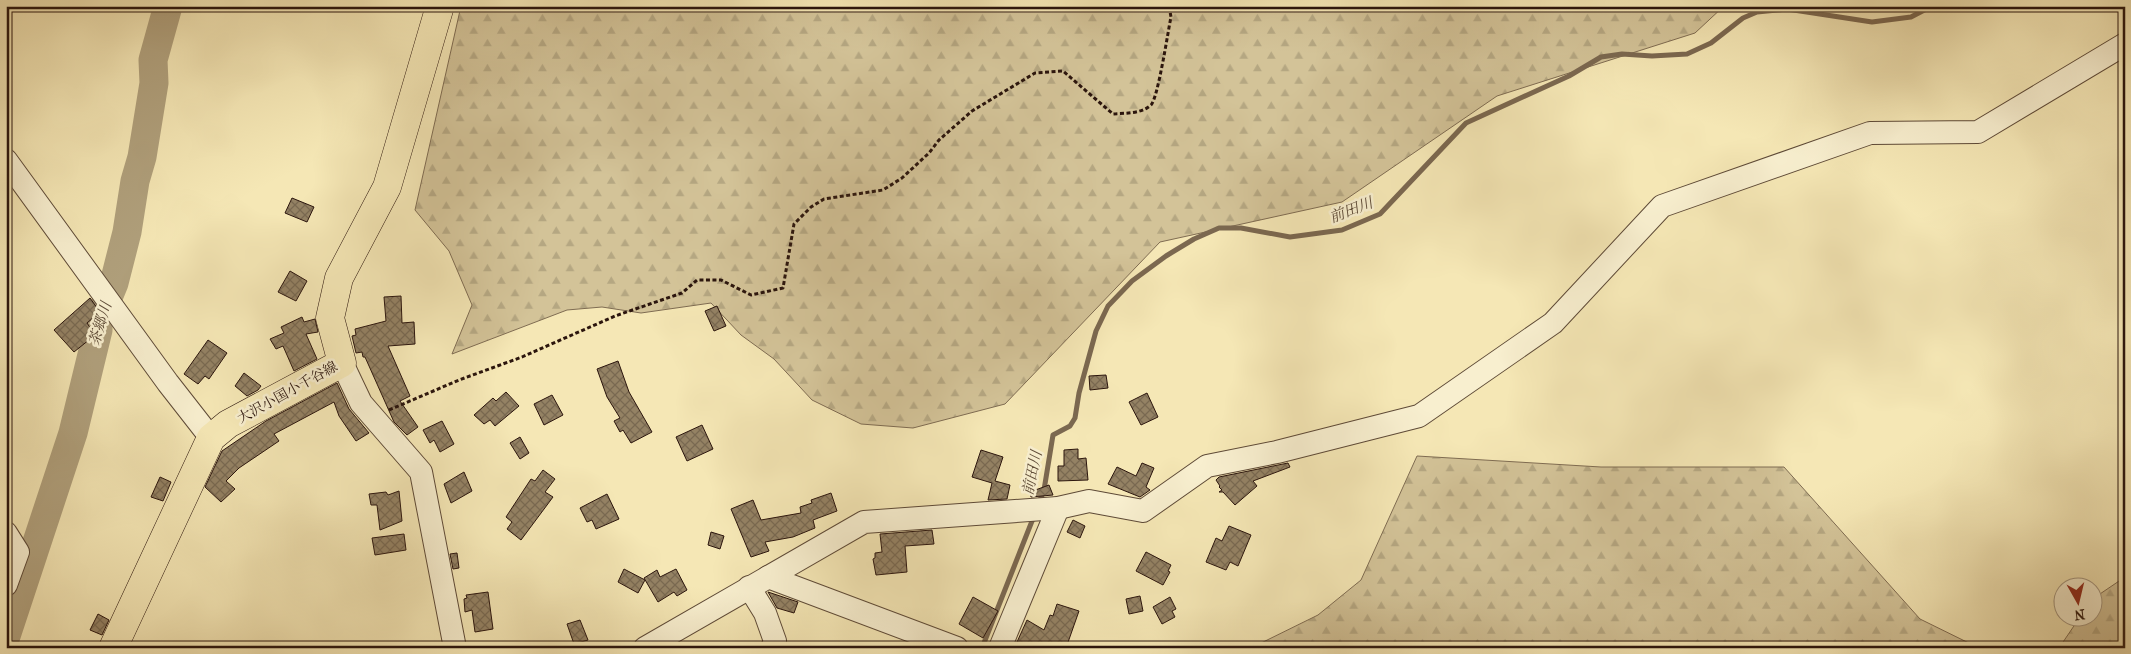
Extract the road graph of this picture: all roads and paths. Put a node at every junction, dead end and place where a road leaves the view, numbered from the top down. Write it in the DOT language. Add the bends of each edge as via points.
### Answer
graph roads {
  1 [pos="440,6"];
  2 [pos="1169,6"];
  3 [pos="2125,44"];
  4 [pos="6,160"];
  5 [pos="342,363"];
  6 [pos="373,418"];
  7 [pos="211,438"];
  8 [pos="1058,508"];
  9 [pos="6,533"];
  10 [pos="759,582"];
  11 [pos="6,585"];
  12 [pos="113,648"];
  13 [pos="455,648"];
  14 [pos="645,648"];
  15 [pos="772,648"];
  16 [pos="957,648"];
  17 [pos="1000,648"];
  1 -- 5 [label="main road, 大沢小国小千谷線" via="387,187 339,278 330,318"];
  2 -- 6 [label="path" via="1170,17 1158,85 1152,104 1141,111 1113,114 1063,71 1035,73 972,112 902,178 883,190 824,199 811,207 794,224 783,288 751,295 721,280 698,280 682,293 615,316"];
  3 -- 8 [label="street" via="1978,132 1870,133 1662,206 1553,323 1419,416 1207,466 1143,511 1089,501"];
  4 -- 7 [label="street"];
  5 -- 6 [label="street" via="361,403"];
  5 -- 7 [label="main road, 大沢小国小千谷線" via="228,424"];
  6 -- 13 [label="street" via="420,472"];
  7 -- 12 [label="main road, 大沢小国小千谷線"];
  8 -- 10 [label="street" via="864,522"];
  8 -- 17 [label="street"];
  9 -- 11 [label="street" via="18,552"];
  10 -- 14 [label="street"];
  10 -- 15 [label="street" via="775,641"];
  10 -- 16 [label="street"];
}
